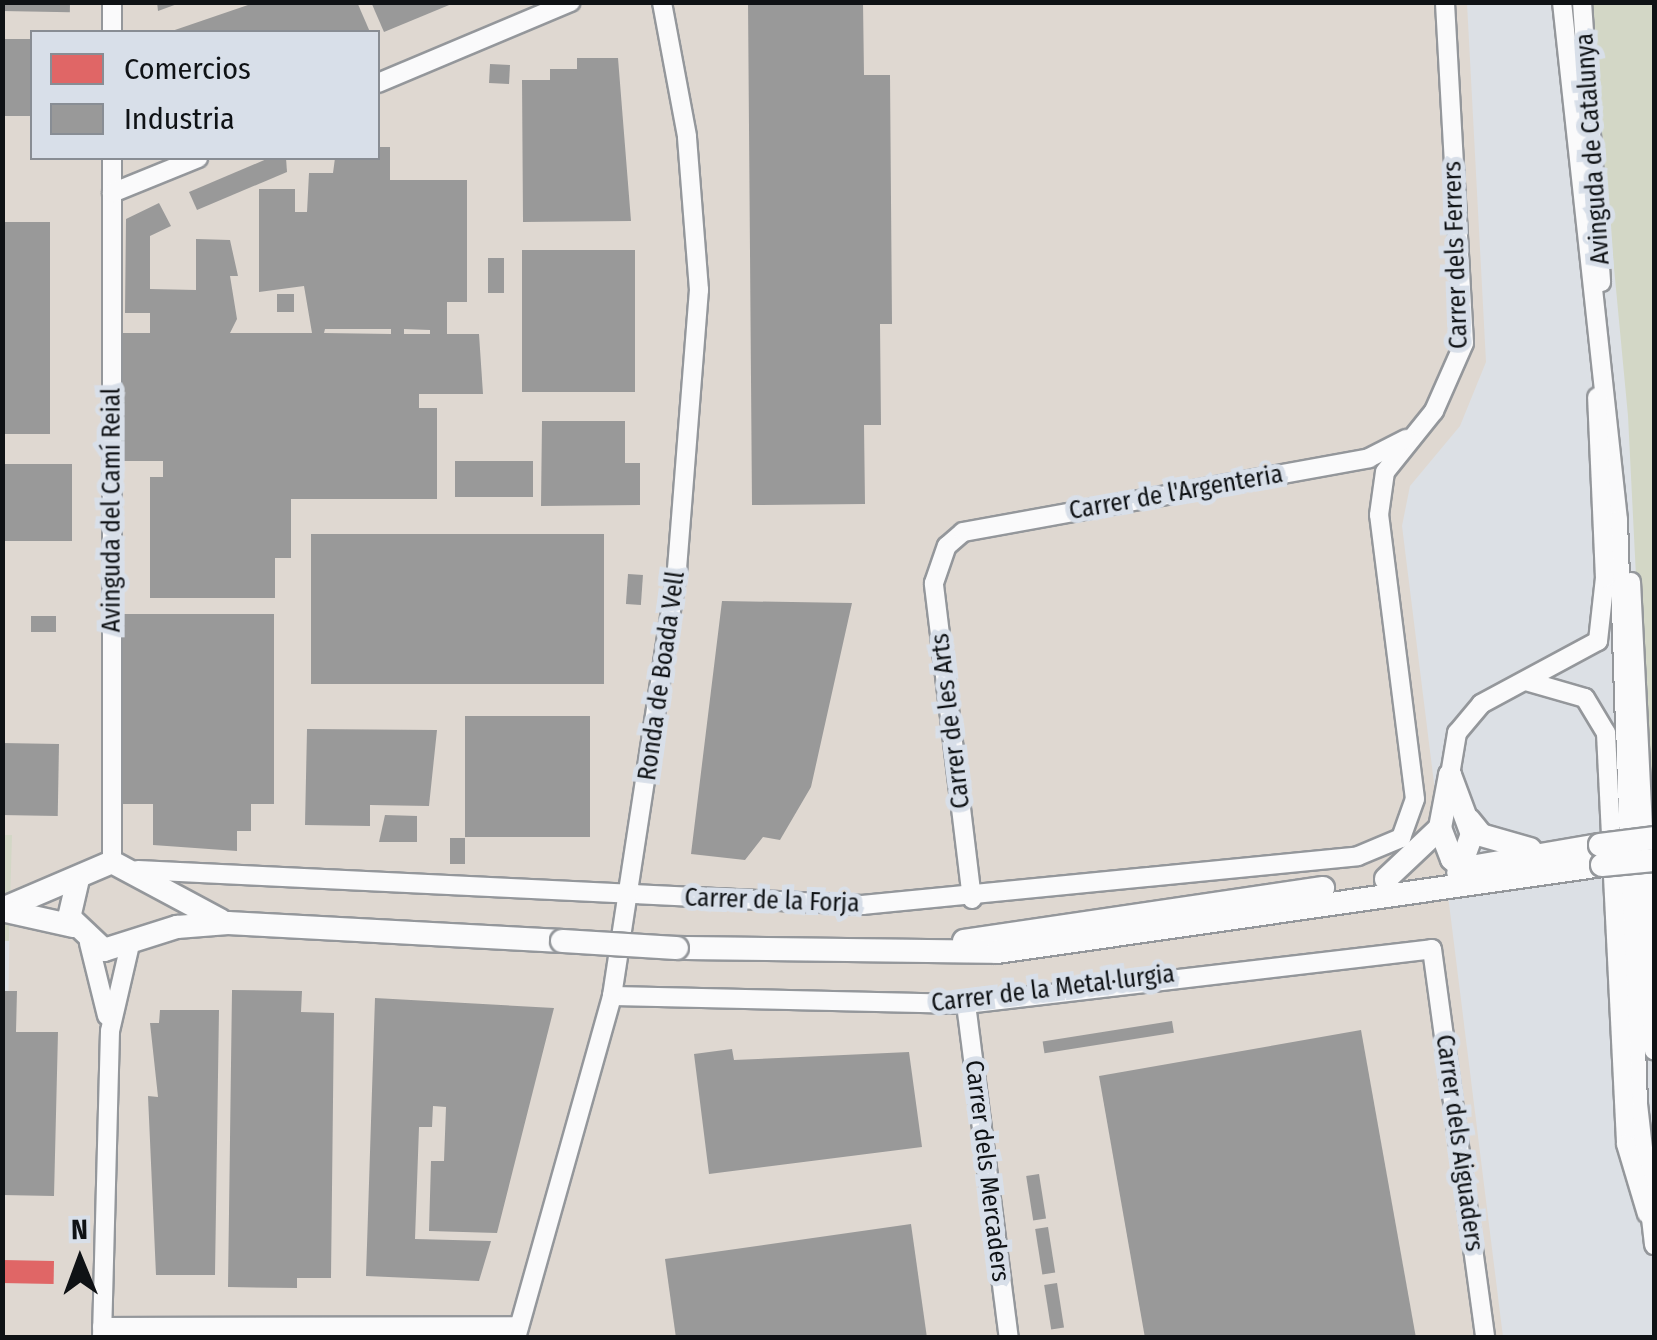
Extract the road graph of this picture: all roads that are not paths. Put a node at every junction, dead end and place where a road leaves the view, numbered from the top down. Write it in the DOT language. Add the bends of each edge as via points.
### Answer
graph roads {
  1 [pos="112,2"];
  2 [pos="570,2"];
  3 [pos="662,2"];
  4 [pos="1445,2"];
  5 [pos="1552,2"];
  6 [pos="1562,2"];
  7 [pos="1574,2"];
  8 [pos="1582,2"];
  9 [pos="112,30"];
  10 [pos="1586,55"];
  11 [pos="380,82"];
  12 [pos="112,160"];
  13 [pos="193,160"];
  14 [pos="1580,180"];
  15 [pos="112,193"];
  16 [pos="1600,298"];
  17 [pos="1605,348"];
  18 [pos="1406,438"];
  19 [pos="1618,520"];
  20 [pos="947,546"];
  21 [pos="1526,681"];
  22 [pos="1450,775"];
  23 [pos="1470,820"];
  24 [pos="1440,828"];
  25 [pos="1401,838"];
  26 [pos="1654,838"];
  27 [pos="1564,850"];
  28 [pos="1601,855"];
  29 [pos="1654,860"];
  30 [pos="112,862"];
  31 [pos="1462,868"];
  32 [pos="138,870"];
  33 [pos="1386,878"];
  34 [pos="1501,878"];
  35 [pos="78,880"];
  36 [pos="1443,886"];
  37 [pos="153,888"];
  38 [pos="631,896"];
  39 [pos="972,899"];
  40 [pos="2,909"];
  41 [pos="228,923"];
  42 [pos="81,935"];
  43 [pos="137,943"];
  44 [pos="1432,948"];
  45 [pos="852,955"];
  46 [pos="612,996"];
  47 [pos="966,1004"];
  48 [pos="110,1031"];
  49 [pos="1654,1050"];
  50 [pos="1652,1223"];
  51 [pos="1654,1245"];
  52 [pos="102,1332"];
  53 [pos="518,1332"];
  54 [pos="1008,1338"];
  55 [pos="1485,1338"];
  1 -- 9 [label="street"];
  2 -- 11 [label="street"];
  3 -- 38 [label="street, Ronda de Boada Vell" via="687,136 699,290 677,569"];
  4 -- 18 [label="street, Carrer dels Ferrers" via="1464,343 1456,375"];
  5 -- 14 [label="street"];
  6 -- 14 [label="street, Avinguda de Catalunya"];
  7 -- 10 [label="street"];
  8 -- 10 [label="street, Avinguda de Catalunya"];
  10 -- 16 [label="street, Avinguda de Catalunya"];
  12 -- 15 [label="street, Avinguda del Camí Reial"];
  13 -- 15 [label="street"];
  14 -- 16 [label="street, Avinguda de Catalunya"];
  15 -- 30 [label="street, Avinguda del Camí Reial"];
  16 -- 17 [label="street"];
  17 -- 19 [label="street"];
  17 -- 21 [label="street" via="1596,378 1606,578 1598,640"];
  18 -- 20 [label="street, Carrer de l'Argenteria" via="1369,458 963,532"];
  18 -- 25 [label="street, Carrer dels Ferrers" via="1385,472 1379,515 1415,799"];
  19 -- 49 [label="street" via="1632,589"];
  19 -- 50 [label="street" via="1635,1038"];
  20 -- 39 [label="street, Carrer de les Arts" via="934,583"];
  21 -- 22 [label="street" via="1466,718"];
  21 -- 50 [label="street" via="1586,698 1606,732 1626,1144"];
  22 -- 23 [label="main road"];
  22 -- 24 [label="main road"];
  23 -- 27 [label="main road" via="1514,848"];
  23 -- 31 [label="main road" via="1473,849"];
  24 -- 31 [label="main road"];
  24 -- 33 [label="main road"];
  25 -- 39 [label="street, Carrer de la Forja" via="1358,856"];
  26 -- 28 [label="main road, bridge"];
  27 -- 28 [label="main road"];
  27 -- 31 [label="main road"];
  28 -- 29 [label="main road, bridge"];
  28 -- 34 [label="main road"];
  30 -- 32 [label="main road"];
  30 -- 35 [label="main road"];
  31 -- 33 [label="main road"];
  31 -- 34 [label="main road"];
  31 -- 36 [label="main road"];
  32 -- 37 [label="main road"];
  32 -- 38 [label="street, Carrer de la Forja"];
  33 -- 45 [label="main road"];
  34 -- 36 [label="main road"];
  35 -- 40 [label="main road"];
  35 -- 42 [label="main road"];
  36 -- 45 [label="main road" via="1068,945"];
  37 -- 41 [label="main road"];
  37 -- 43 [label="main road" via="157,912"];
  38 -- 39 [label="street, Carrer de la Forja"];
  38 -- 46 [label="street, Ronda de Boada Vell"];
  40 -- 42 [label="main road"];
  41 -- 43 [label="main road"];
  41 -- 45 [label="main road, bridge"];
  42 -- 43 [label="main road"];
  42 -- 48 [label="street"];
  43 -- 48 [label="street"];
  44 -- 47 [label="street, Carrer de la Metal·lurgia"];
  44 -- 55 [label="street, Carrer dels Aiguaders"];
  46 -- 47 [label="street, Carrer de la Metal·lurgia"];
  46 -- 53 [label="street, Ronda de Boada Vell"];
  47 -- 54 [label="street, Carrer dels Mercaders"];
  48 -- 52 [label="street"];
  50 -- 51 [label="street"];
  52 -- 53 [label="street"];
}
